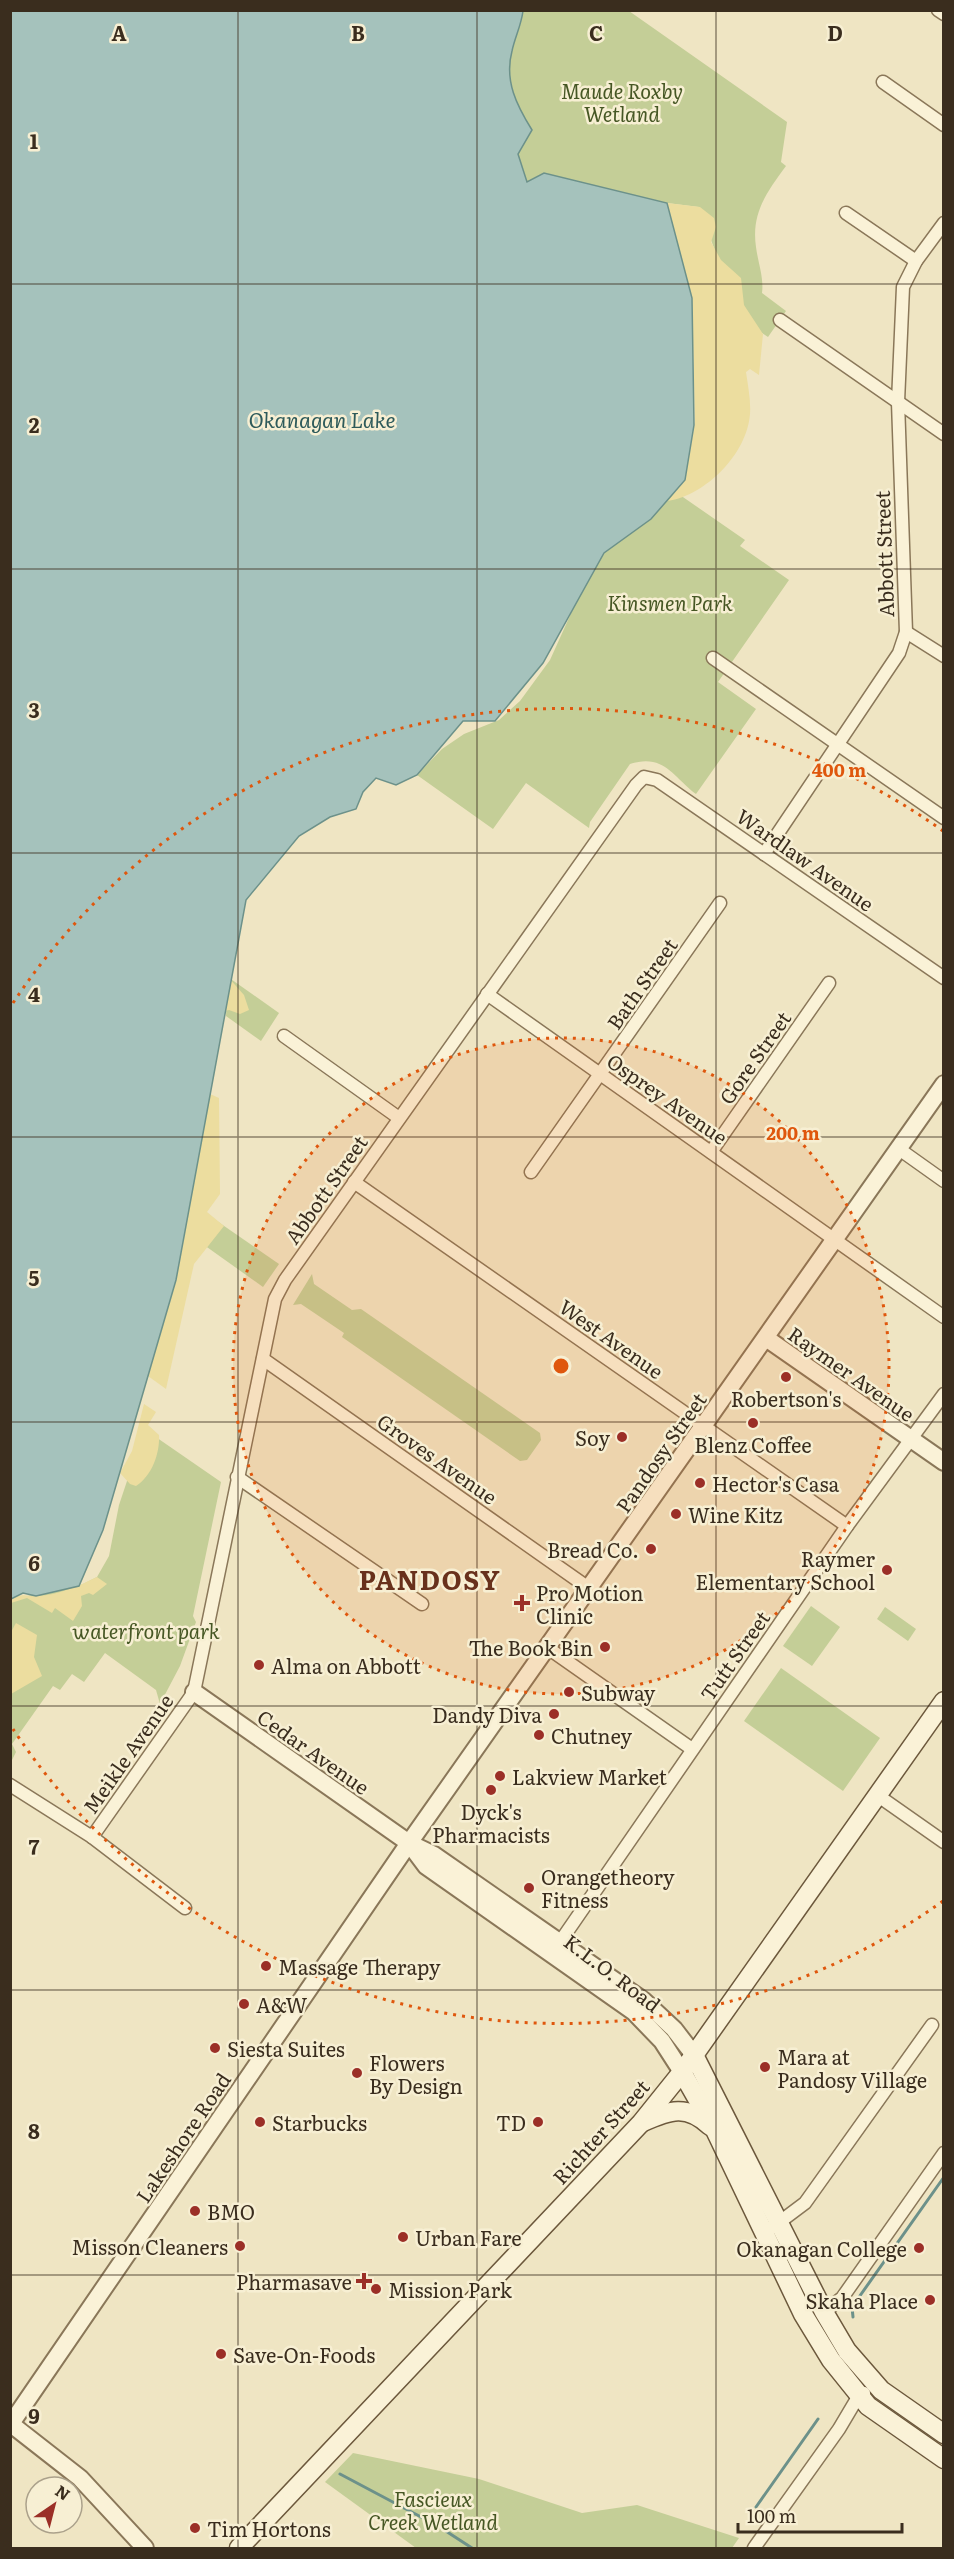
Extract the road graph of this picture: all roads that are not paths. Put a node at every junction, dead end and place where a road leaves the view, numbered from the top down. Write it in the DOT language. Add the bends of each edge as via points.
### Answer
graph roads {
  1 [pos="938,10"];
  2 [pos="944,14"];
  3 [pos="883,82"];
  4 [pos="944,125"];
  5 [pos="846,213"];
  6 [pos="942,229"];
  7 [pos="916,261"];
  8 [pos="780,320"];
  9 [pos="898,402"];
  10 [pos="944,434"];
  11 [pos="906,632"];
  12 [pos="944,656"];
  13 [pos="712,658"];
  14 [pos="838,747"];
  15 [pos="644,777"];
  16 [pos="944,818"];
  17 [pos="764,854"];
  18 [pos="720,903"];
  19 [pos="944,978"];
  20 [pos="829,983"];
  21 [pos="486,994"];
  22 [pos="284,1036"];
  23 [pos="601,1075"];
  24 [pos="944,1084"];
  25 [pos="399,1118"];
  26 [pos="899,1149"];
  27 [pos="711,1152"];
  28 [pos="531,1172"];
  29 [pos="944,1180"];
  30 [pos="354,1182"];
  31 [pos="834,1240"];
  32 [pos="944,1317"];
  33 [pos="766,1338"];
  34 [pos="263,1359"];
  35 [pos="944,1394"];
  36 [pos="705,1426"];
  37 [pos="909,1438"];
  38 [pos="944,1462"];
  39 [pos="237,1477"];
  40 [pos="847,1526"];
  41 [pos="590,1589"];
  42 [pos="422,1604"];
  43 [pos="548,1648"];
  44 [pos="194,1692"];
  45 [pos="944,1701"];
  46 [pos="692,1749"];
  47 [pos="10,1785"];
  48 [pos="877,1795"];
  49 [pos="92,1836"];
  50 [pos="944,1842"];
  51 [pos="409,1843"];
  52 [pos="185,1908"];
  53 [pos="560,1942"];
  54 [pos="932,2025"];
  55 [pos="694,2055"];
  56 [pos="682,2072"];
  57 [pos="641,2122"];
  58 [pos="715,2130"];
  59 [pos="944,2154"];
  60 [pos="781,2223"];
  61 [pos="764,2232"];
  62 [pos="824,2313"];
  63 [pos="884,2393"];
  64 [pos="863,2401"];
  65 [pos="11,2424"];
  66 [pos="944,2434"];
  67 [pos="944,2459"];
  68 [pos="145,2548"];
  69 [pos="239,2548"];
  70 [pos="754,2548"];
  1 -- 2 [label="street"];
  3 -- 4 [label="street"];
  5 -- 7 [label="street"];
  6 -- 7 [label="street, Abbott Street"];
  7 -- 9 [label="street, Abbott Street" via="903,287"];
  8 -- 9 [label="street"];
  9 -- 10 [label="street"];
  9 -- 11 [label="street, Abbott Street"];
  11 -- 12 [label="street"];
  11 -- 14 [label="street, Abbott Street" via="899,653"];
  13 -- 14 [label="street"];
  14 -- 16 [label="street"];
  14 -- 17 [label="street, Abbott Street"];
  15 -- 17 [label="street, Wardlaw Avenue" via="657,780"];
  15 -- 21 [label="street, Abbott Street"];
  17 -- 19 [label="street, Wardlaw Avenue"];
  18 -- 23 [label="street, Bath Street"];
  20 -- 27 [label="street, Gore Street"];
  21 -- 23 [label="street, Osprey Avenue"];
  21 -- 25 [label="street, Abbott Street"];
  22 -- 25 [label="street"];
  23 -- 27 [label="street, Osprey Avenue"];
  23 -- 28 [label="street, Bath Street"];
  24 -- 26 [label="street, Pandosy Street"];
  25 -- 30 [label="street, Abbott Street"];
  26 -- 29 [label="street"];
  26 -- 31 [label="street, Pandosy Street"];
  27 -- 31 [label="street, Osprey Avenue"];
  30 -- 34 [label="street, Abbott Street" via="275,1299"];
  30 -- 36 [label="street, West Avenue"];
  31 -- 32 [label="street, Osprey Avenue"];
  31 -- 33 [label="street, Pandosy Street"];
  33 -- 36 [label="street, Pandosy Street"];
  33 -- 37 [label="street, Raymer Avenue"];
  34 -- 39 [label="street, Abbott Street"];
  34 -- 41 [label="street, Groves Avenue"];
  35 -- 37 [label="street, Tutt Street"];
  36 -- 40 [label="street, West Avenue"];
  36 -- 41 [label="street, Pandosy Street"];
  37 -- 38 [label="street, Raymer Avenue"];
  37 -- 40 [label="street, Tutt Street"];
  39 -- 42 [label="street"];
  39 -- 44 [label="street, Abbott Street"];
  40 -- 46 [label="street, Tutt Street"];
  41 -- 43 [label="street, Pandosy Street"];
  43 -- 46 [label="street"];
  43 -- 51 [label="street, Pandosy Street"];
  44 -- 49 [label="street, Meikle Avenue"];
  44 -- 51 [label="street, Cedar Avenue"];
  45 -- 48 [label="main road, Richter Street"];
  46 -- 53 [label="street, Tutt Street"];
  47 -- 49 [label="street, Meikle Avenue"];
  48 -- 50 [label="street"];
  48 -- 55 [label="main road, Richter Street"];
  49 -- 52 [label="street, Meikle Avenue"];
  51 -- 53 [label="street, K.L.O. Road" via="434,1855"];
  51 -- 56 [label="street, K.L.O. Road" via="426,1866 634,2012 662,2041"];
  51 -- 65 [label="street, Lakeshore Road"];
  53 -- 55 [label="street, K.L.O. Road" via="644,2001"];
  54 -- 60 [label="street" via="806,2203"];
  55 -- 56 [label="main road, Richter Street"];
  55 -- 60 [label="main road, K.L.O. Road"];
  56 -- 57 [label="main road, Richter Street"];
  56 -- 58 [label="main road, K.L.O. Road"];
  57 -- 58 [label="main road" via="680,2110 698,2115"];
  57 -- 69 [label="main road, Richter Street"];
  58 -- 61 [label="main road, K.L.O. Road"];
  59 -- 62 [label="street" via="842,2298"];
  60 -- 61 [label="street"];
  60 -- 62 [label="main road, K.L.O. Road"];
  61 -- 64 [label="main road, K.L.O. Road" via="803,2314 831,2360"];
  62 -- 63 [label="main road, K.L.O. Road" via="847,2351"];
  63 -- 64 [label="street" via="874,2391"];
  63 -- 66 [label="main road, K.L.O. Road"];
  64 -- 67 [label="main road, K.L.O. Road"];
  64 -- 70 [label="street"];
  65 -- 68 [label="street" via="80,2478"];
}
